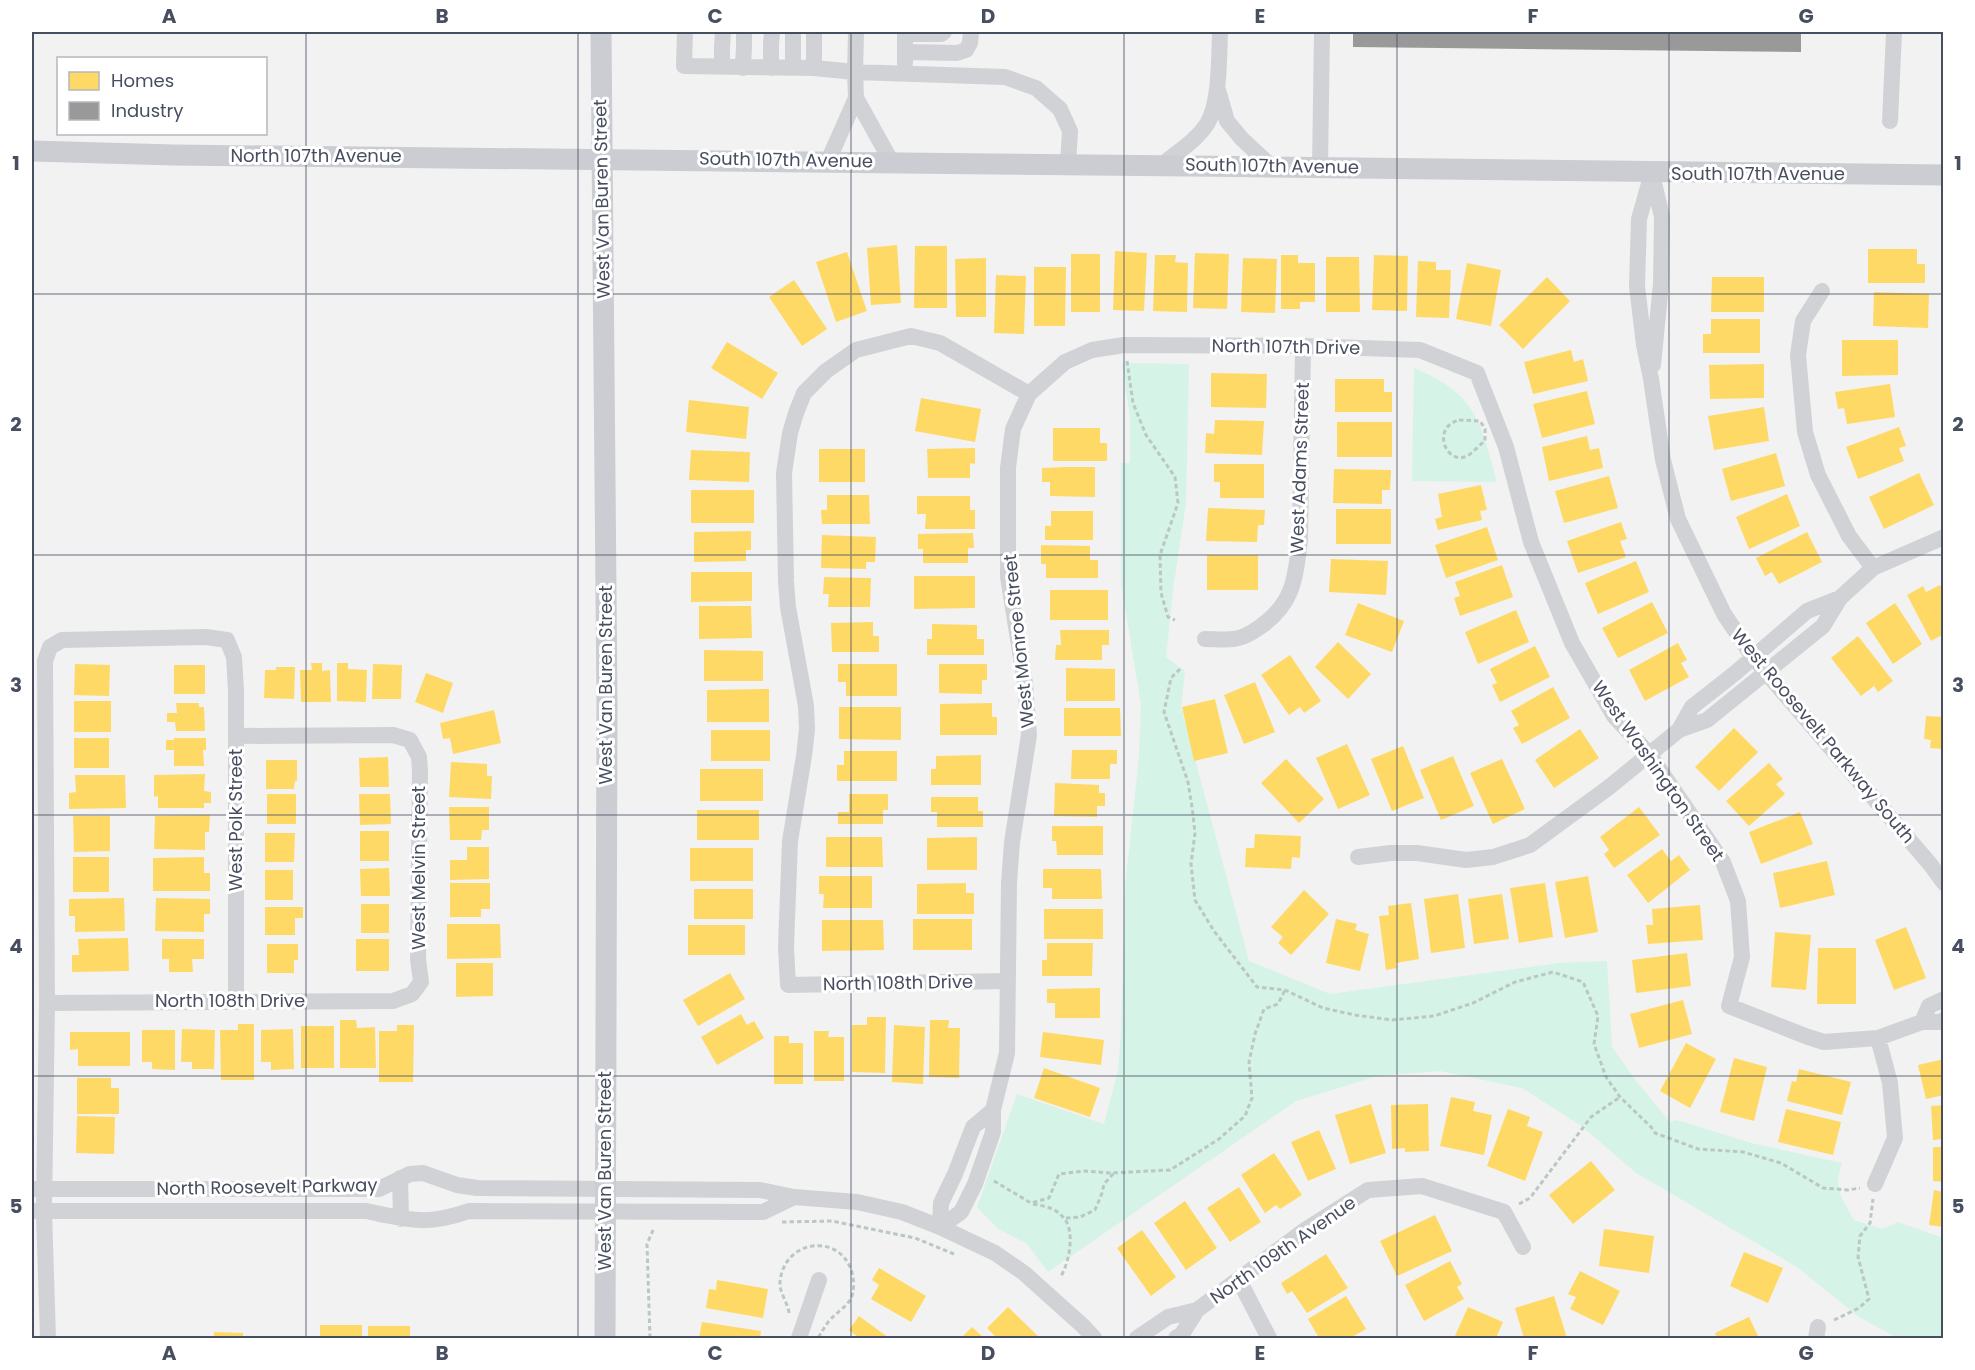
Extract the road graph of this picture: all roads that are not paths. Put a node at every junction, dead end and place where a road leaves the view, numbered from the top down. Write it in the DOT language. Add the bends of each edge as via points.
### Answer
graph roads {
  1 [pos="601,32"];
  2 [pos="685,32"];
  3 [pos="856,32"];
  4 [pos="944,32"];
  5 [pos="971,32"];
  6 [pos="1220,32"];
  7 [pos="1322,32"];
  8 [pos="1894,32"];
  9 [pos="902,33"];
  10 [pos="771,44"];
  11 [pos="744,46"];
  12 [pos="814,46"];
  13 [pos="793,47"];
  14 [pos="722,48"];
  15 [pos="905,52"];
  16 [pos="722,68"];
  17 [pos="743,68"];
  18 [pos="771,68"];
  19 [pos="793,68"];
  20 [pos="814,68"];
  21 [pos="855,72"];
  22 [pos="905,73"];
  23 [pos="1218,89"];
  24 [pos="856,98"];
  25 [pos="1890,121"];
  26 [pos="32,151"];
  27 [pos="601,158"];
  28 [pos="828,161"];
  29 [pos="891,161"];
  30 [pos="1068,163"];
  31 [pos="1162,165"];
  32 [pos="1271,166"];
  33 [pos="1320,167"];
  34 [pos="1652,173"];
  35 [pos="1944,175"];
  36 [pos="1822,291"];
  37 [pos="1303,346"];
  38 [pos="1092,350"];
  39 [pos="1477,373"];
  40 [pos="1651,379"];
  41 [pos="1029,394"];
  42 [pos="1944,537"];
  43 [pos="1873,568"];
  44 [pos="1840,598"];
  45 [pos="1205,639"];
  46 [pos="1753,657"];
  47 [pos="1767,672"];
  48 [pos="38,728"];
  49 [pos="1679,730"];
  50 [pos="236,736"];
  51 [pos="1649,754"];
  52 [pos="1358,857"];
  53 [pos="1944,884"];
  54 [pos="1008,981"];
  55 [pos="412,994"];
  56 [pos="1944,999"];
  57 [pos="236,1001"];
  58 [pos="47,1003"];
  59 [pos="1944,1020"];
  60 [pos="1922,1022"];
  61 [pos="1878,1038"];
  62 [pos="400,1178"];
  63 [pos="1875,1184"];
  64 [pos="605,1188"];
  65 [pos="38,1189"];
  66 [pos="305,1189"];
  67 [pos="794,1197"];
  68 [pos="38,1211"];
  69 [pos="306,1211"];
  70 [pos="605,1211"];
  71 [pos="401,1219"];
  72 [pos="940,1227"];
  73 [pos="1523,1247"];
  74 [pos="819,1280"];
  75 [pos="1239,1280"];
  76 [pos="1197,1310"];
  77 [pos="48,1338"];
  78 [pos="605,1338"];
  79 [pos="799,1338"];
  80 [pos="1094,1338"];
  81 [pos="1137,1338"];
  82 [pos="1176,1338"];
  83 [pos="1269,1338"];
  1 -- 27 [label="main road, West Van Buren Street"];
  2 -- 16 [label="street" via="684,66"];
  3 -- 21 [label="street"];
  4 -- 9 [label="street"];
  5 -- 15 [label="street" via="966,50 957,53"];
  6 -- 23 [label="street"];
  7 -- 33 [label="street"];
  8 -- 25 [label="street"];
  9 -- 15 [label="street"];
  10 -- 18 [label="street"];
  11 -- 17 [label="street"];
  12 -- 20 [label="street"];
  13 -- 19 [label="street"];
  14 -- 16 [label="street"];
  15 -- 22 [label="street"];
  16 -- 17 [label="street"];
  17 -- 18 [label="street"];
  18 -- 19 [label="street"];
  19 -- 20 [label="street"];
  20 -- 21 [label="street"];
  21 -- 22 [label="street"];
  21 -- 24 [label="street"];
  22 -- 30 [label="street" via="1005,77 1036,88 1060,109 1070,131"];
  23 -- 31 [label="street" via="1208,123"];
  23 -- 32 [label="street" via="1227,121"];
  24 -- 28 [label="street"];
  24 -- 29 [label="street"];
  26 -- 27 [label="main road, North 107th Avenue"];
  27 -- 28 [label="main road, South 107th Avenue"];
  27 -- 64 [label="main road, West Van Buren Street" via="607,704"];
  28 -- 29 [label="main road, South 107th Avenue"];
  29 -- 30 [label="main road, South 107th Avenue"];
  30 -- 31 [label="main road, South 107th Avenue"];
  31 -- 32 [label="main road, South 107th Avenue"];
  32 -- 33 [label="main road, South 107th Avenue"];
  33 -- 34 [label="main road, South 107th Avenue"];
  34 -- 35 [label="main road, South 107th Avenue"];
  34 -- 40 [label="street, West Roosevelt Parkway South" via="1662,222 1661,284"];
  34 -- 40 [label="street, West Roosevelt Parkway South" via="1639,219 1637,286"];
  36 -- 43 [label="street" via="1803,321 1798,355 1805,432 1818,475 1849,536"];
  37 -- 38 [label="street, North 107th Drive" via="1124,345"];
  37 -- 39 [label="street, North 107th Drive" via="1420,350"];
  37 -- 45 [label="street, West Adams Street" via="1300,540 1288,599 1273,618 1255,630 1236,639"];
  38 -- 41 [label="street, West Monroe Street" via="1065,362"];
  39 -- 51 [label="street, West Washington Street" via="1506,447 1531,542 1572,643 1614,716"];
  40 -- 46 [label="street, West Roosevelt Parkway South" via="1663,460 1678,519 1724,614"];
  41 -- 54 [label="street, West Monroe Street" via="1013,429 1008,468 1008,577 1029,735 1012,842"];
  41 -- 54 [label="street, North 108th Drive" via="940,343 911,336 856,350 804,393 790,433 784,473 788,607 807,729 790,841 788,985"];
  42 -- 43 [label="street"];
  43 -- 44 [label="street"];
  44 -- 46 [label="street" via="1807,611"];
  44 -- 47 [label="street" via="1823,626"];
  46 -- 47 [label="street, West Roosevelt Parkway South"];
  46 -- 49 [label="street" via="1692,707"];
  47 -- 49 [label="street" via="1707,720"];
  47 -- 53 [label="street, West Roosevelt Parkway South"];
  48 -- 50 [label="street, West Polk Street" via="45,661 50,647 62,640 206,637 227,640 234,657"];
  48 -- 58 [label="street"];
  49 -- 51 [label="street"];
  50 -- 55 [label="street, West Melvin Street" via="393,735 410,741 419,757 420,771 421,982"];
  50 -- 57 [label="street, West Polk Street"];
  51 -- 52 [label="street" via="1530,845 1493,857 1466,860 1417,853"];
  51 -- 61 [label="street, West Washington Street" via="1723,862 1738,902 1742,957 1729,1006 1824,1042"];
  54 -- 72 [label="street, West Monroe Street" via="1007,1053 993,1110 993,1132 962,1212"];
  55 -- 57 [label="street, North 108th Drive" via="393,1000"];
  56 -- 60 [label="street" via="1929,1006"];
  57 -- 58 [label="street, North 108th Drive"];
  58 -- 65 [label="street"];
  59 -- 60 [label="street"];
  60 -- 61 [label="street"];
  61 -- 63 [label="street" via="1890,1083 1895,1138"];
  62 -- 64 [label="street, North Roosevelt Parkway" via="423,1173 477,1188"];
  62 -- 66 [label="street, North Roosevelt Parkway" via="379,1189"];
  62 -- 71 [label="street"];
  64 -- 67 [label="street, North Roosevelt Parkway" via="760,1190"];
  64 -- 70 [label="main road, West Van Buren Street"];
  65 -- 66 [label="street, North Roosevelt Parkway"];
  65 -- 68 [label="street"];
  66 -- 69 [label="street"];
  67 -- 70 [label="street, North Roosevelt Parkway" via="763,1212"];
  67 -- 72 [label="street, North Roosevelt Parkway" via="857,1202 902,1212"];
  68 -- 69 [label="street, North Roosevelt Parkway"];
  68 -- 77 [label="street"];
  69 -- 71 [label="street, North Roosevelt Parkway" via="366,1211"];
  70 -- 71 [label="street, North Roosevelt Parkway" via="469,1211 431,1221"];
  70 -- 78 [label="main road, West Van Buren Street"];
  72 -- 80 [label="street, North Roosevelt Parkway" via="995,1253 1024,1273"];
  73 -- 75 [label="street, North 109th Avenue" via="1504,1212 1422,1186 1368,1190 1305,1230"];
  74 -- 79 [label="street"];
  75 -- 76 [label="street, North 109th Avenue"];
  75 -- 83 [label="street"];
  76 -- 81 [label="street, North 109th Avenue" via="1168,1317"];
  76 -- 82 [label="street, North 109th Avenue"];
}
